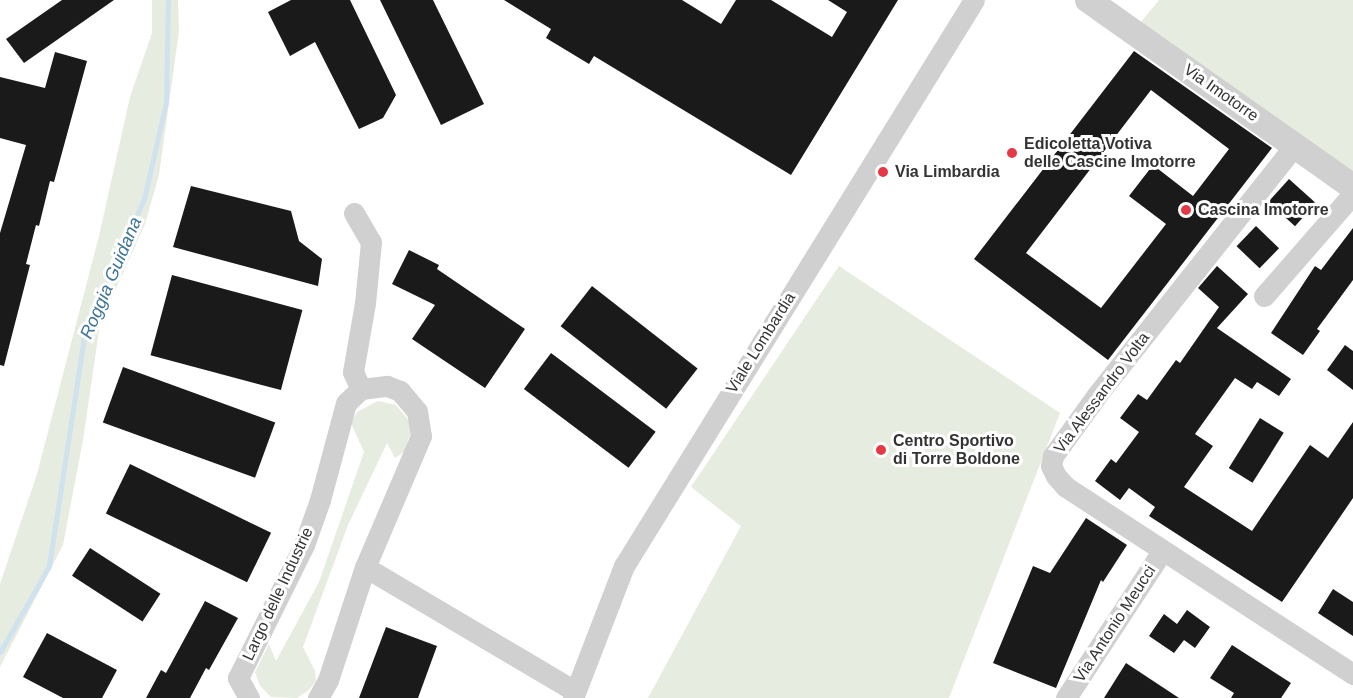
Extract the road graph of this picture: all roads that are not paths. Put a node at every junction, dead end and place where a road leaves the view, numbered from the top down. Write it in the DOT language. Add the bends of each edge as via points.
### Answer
graph roads {
  1 [pos="975,0"];
  2 [pos="1088,0"];
  3 [pos="1295,145"];
  4 [pos="1353,187"];
  5 [pos="1353,194"];
  6 [pos="354,213"];
  7 [pos="1264,296"];
  8 [pos="361,389"];
  9 [pos="1165,552"];
  10 [pos="365,567"];
  11 [pos="1353,674"];
  12 [pos="574,694"];
  13 [pos="249,698"];
  14 [pos="318,698"];
  15 [pos="1066,698"];
  1 -- 12 [label="street, Viale Lombardia" via="624,566"];
  2 -- 3 [label="street, Via Imotorre"];
  3 -- 4 [label="street, Via Imotorre"];
  3 -- 9 [label="street, Via Alessandro Volta" via="1053,456 1051,466 1066,487"];
  5 -- 7 [label="street"];
  6 -- 8 [label="street" via="371,242 353,372"];
  8 -- 10 [label="street" via="387,386 400,391 417,411 421,436"];
  8 -- 13 [label="street, Largo delle Industrie" via="346,403 304,545 238,678"];
  9 -- 11 [label="street, Via Alessandro Volta"];
  9 -- 15 [label="street, Via Antonio Meucci"];
  10 -- 12 [label="street"];
  10 -- 14 [label="street" via="328,680"];
}
